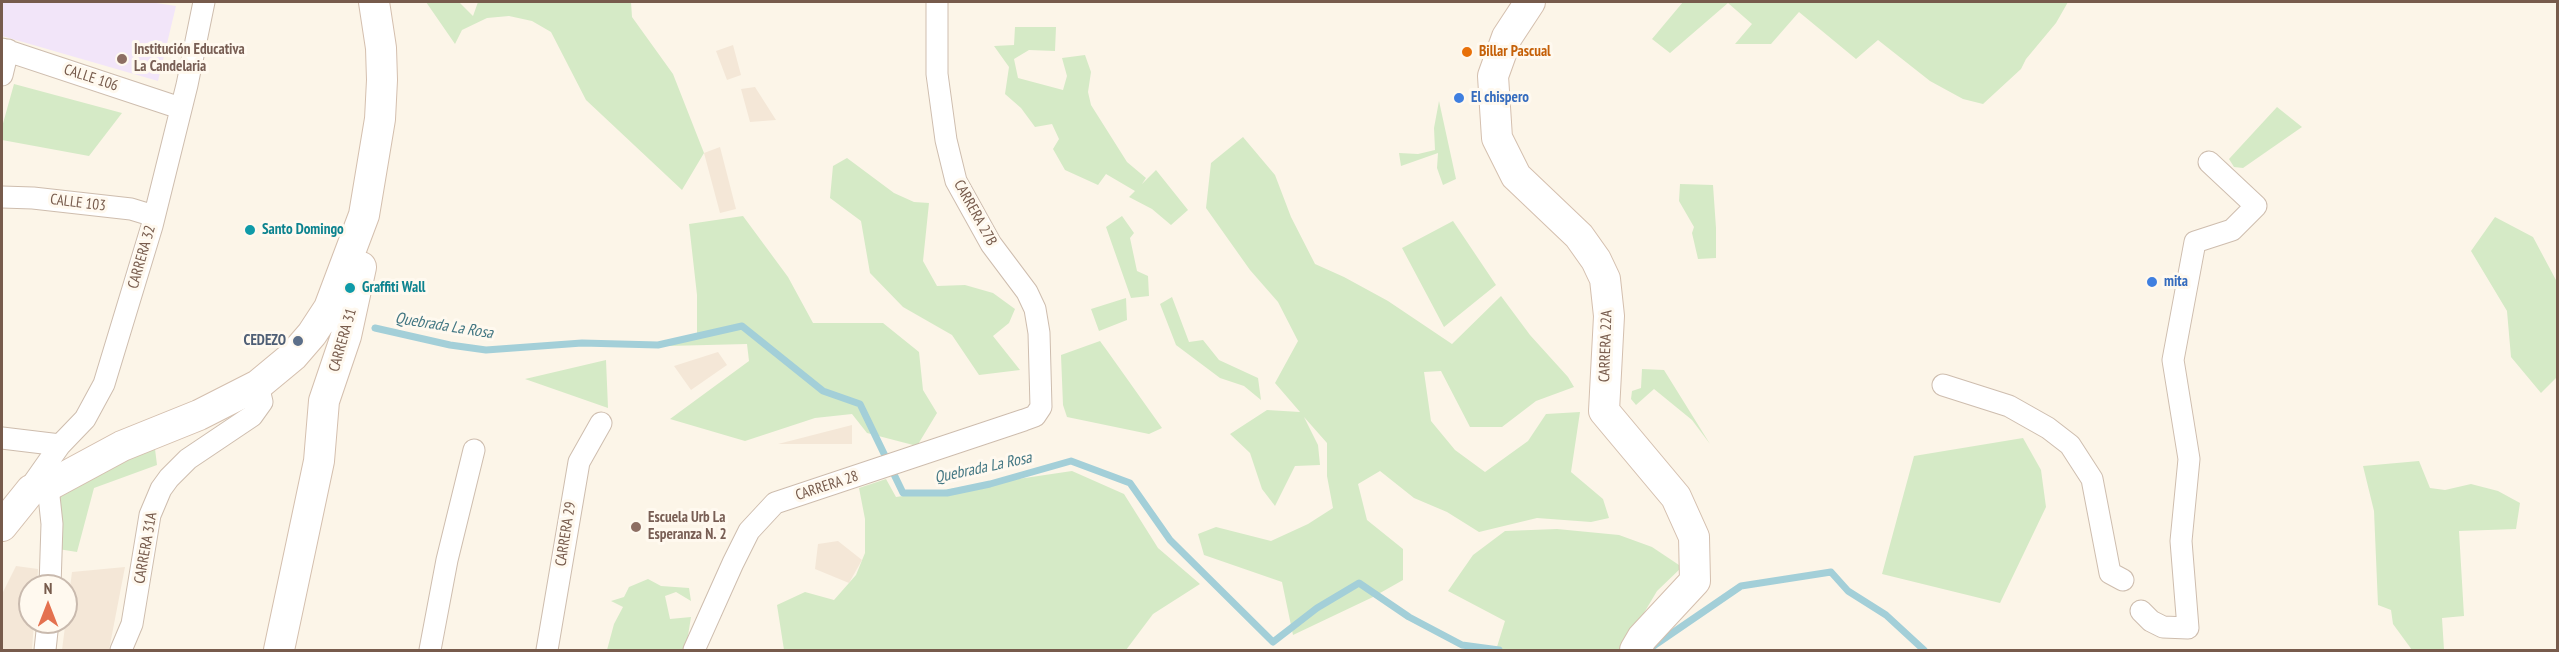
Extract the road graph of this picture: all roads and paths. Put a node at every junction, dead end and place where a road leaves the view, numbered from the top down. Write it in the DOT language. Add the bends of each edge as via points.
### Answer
graph roads {
  1 [pos="204,2"];
  2 [pos="374,2"];
  3 [pos="937,2"];
  4 [pos="1530,2"];
  5 [pos="5,49"];
  6 [pos="2,75"];
  7 [pos="180,108"];
  8 [pos="2210,162"];
  9 [pos="2,198"];
  10 [pos="154,216"];
  11 [pos="347,260"];
  12 [pos="258,385"];
  13 [pos="1943,385"];
  14 [pos="1038,413"];
  15 [pos="601,423"];
  16 [pos="2,438"];
  17 [pos="60,445"];
  18 [pos="474,450"];
  19 [pos="38,489"];
  20 [pos="2,526"];
  21 [pos="50,574"];
  22 [pos="2123,580"];
  23 [pos="2141,610"];
  24 [pos="47,634"];
  25 [pos="45,651"];
  26 [pos="121,651"];
  27 [pos="279,651"];
  28 [pos="430,651"];
  29 [pos="547,651"];
  30 [pos="694,651"];
  31 [pos="1635,651"];
  1 -- 7 [label="street, CARRERA 32"];
  2 -- 11 [label="street" via="381,48 380,118 364,215"];
  3 -- 14 [label="street, CARRERA 27B" via="938,74 946,140 956,181 991,244 1035,309 1039,333"];
  4 -- 31 [label="street, CARRERA 22A" via="1507,37 1493,76 1497,138 1516,176 1580,236 1596,260 1605,279 1609,316 1604,411 1676,496 1694,537 1695,581 1642,638"];
  5 -- 6 [label="street"];
  5 -- 7 [label="street, CALLE 106"];
  7 -- 10 [label="street, CARRERA 32"];
  8 -- 23 [label="street" via="2256,206 2232,230 2195,242 2173,360 2189,459 2181,541 2188,628 2163,627"];
  9 -- 10 [label="street, CALLE 103" via="131,209"];
  10 -- 17 [label="street, CARRERA 32" via="104,384 85,419"];
  11 -- 12 [label="street" via="329,308 312,334"];
  11 -- 27 [label="street, CARRERA 31" via="361,267 346,336 324,401 319,461"];
  12 -- 19 [label="street"];
  12 -- 26 [label="street, CARRERA 31A" via="262,402 252,416 188,459 161,489 150,514 132,624"];
  13 -- 22 [label="street" via="2009,406 2070,445 2092,478 2110,573"];
  14 -- 30 [label="street, CARRERA 28" via="775,503 749,531"];
  15 -- 29 [label="street, CARRERA 29" via="579,462"];
  16 -- 17 [label="street"];
  17 -- 19 [label="street, CARRERA 32" via="33,482"];
  18 -- 28 [label="street"];
  19 -- 20 [label="street"];
  19 -- 21 [label="street" via="49,496"];
  24 -- 25 [label="street"];
}
